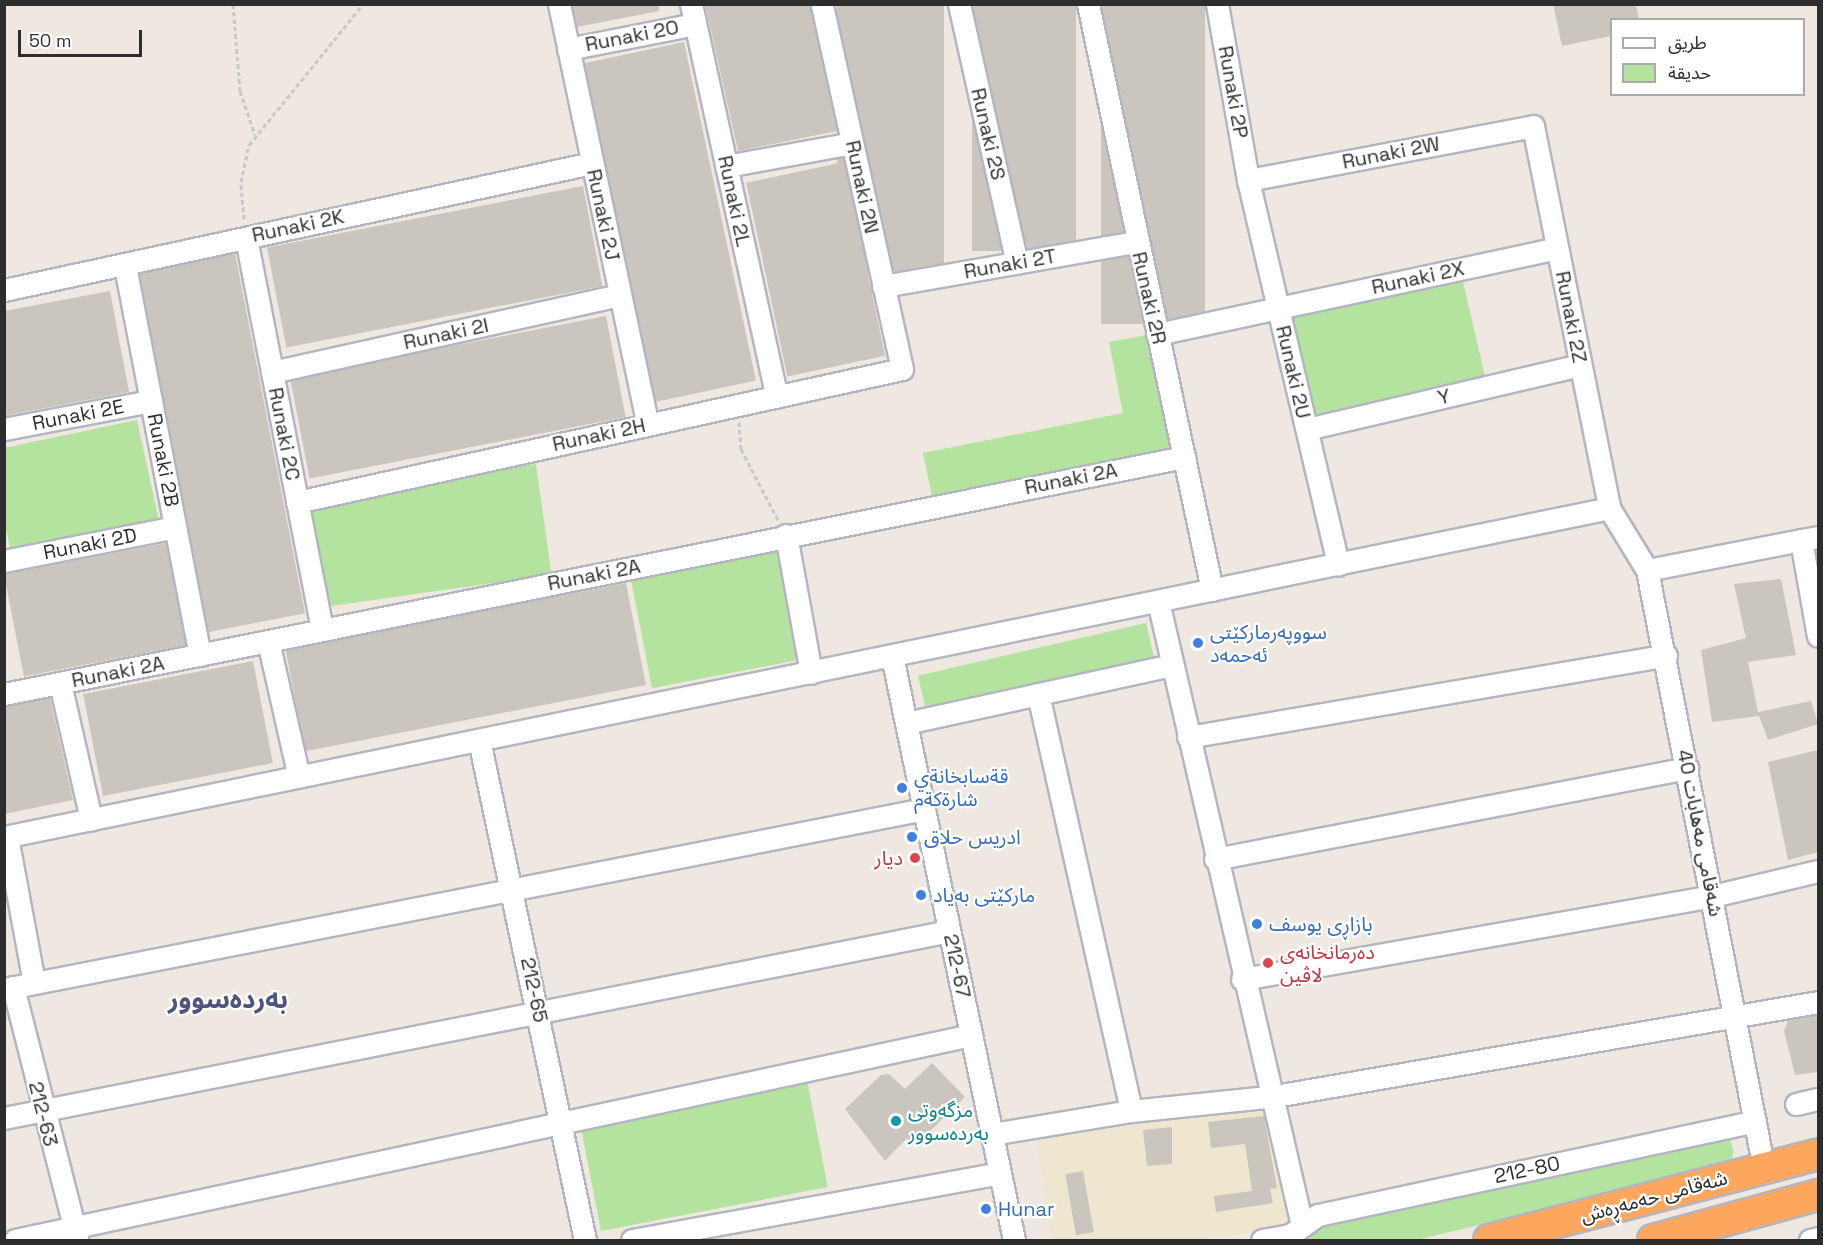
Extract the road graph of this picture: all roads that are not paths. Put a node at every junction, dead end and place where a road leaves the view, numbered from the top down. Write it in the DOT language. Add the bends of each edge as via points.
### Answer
graph roads {
  1 [pos="559,4"];
  2 [pos="822,4"];
  3 [pos="959,4"];
  4 [pos="1088,4"];
  5 [pos="1216,4"];
  6 [pos="693,14"];
  7 [pos="568,49"];
  8 [pos="1533,126"];
  9 [pos="852,143"];
  10 [pos="592,163"];
  11 [pos="726,166"];
  12 [pos="1248,180"];
  13 [pos="246,238"];
  14 [pos="1136,242"];
  15 [pos="1557,248"];
  16 [pos="1017,263"];
  17 [pos="125,266"];
  18 [pos="884,286"];
  19 [pos="4,290"];
  20 [pos="620,295"];
  21 [pos="1278,308"];
  22 [pos="1157,334"];
  23 [pos="1580,365"];
  24 [pos="902,369"];
  25 [pos="272,372"];
  26 [pos="777,397"];
  27 [pos="151,400"];
  28 [pos="648,425"];
  29 [pos="4,429"];
  30 [pos="1307,429"];
  31 [pos="1184,457"];
  32 [pos="297,502"];
  33 [pos="1609,508"];
  34 [pos="175,527"];
  35 [pos="786,535"];
  36 [pos="1810,539"];
  37 [pos="4,561"];
  38 [pos="1338,565"];
  39 [pos="1647,570"];
  40 [pos="1212,591"];
  41 [pos="1158,602"];
  42 [pos="322,630"];
  43 [pos="1818,636"];
  44 [pos="268,641"];
  45 [pos="200,655"];
  46 [pos="1666,655"];
  47 [pos="892,656"];
  48 [pos="1173,665"];
  49 [pos="811,672"];
  50 [pos="60,683"];
  51 [pos="4,694"];
  52 [pos="1038,694"];
  53 [pos="906,723"];
  54 [pos="1188,737"];
  55 [pos="479,740"];
  56 [pos="1687,768"];
  57 [pos="300,777"];
  58 [pos="924,809"];
  59 [pos="91,820"];
  60 [pos="6,837"];
  61 [pos="1215,859"];
  62 [pos="1818,871"];
  63 [pos="512,891"];
  64 [pos="1712,896"];
  65 [pos="950,931"];
  66 [pos="1242,980"];
  67 [pos="17,986"];
  68 [pos="1818,1002"];
  69 [pos="539,1015"];
  70 [pos="1734,1015"];
  71 [pos="971,1035"];
  72 [pos="1275,1096"];
  73 [pos="1818,1099"];
  74 [pos="1796,1104"];
  75 [pos="42,1109"];
  76 [pos="1131,1111"];
  77 [pos="4,1118"];
  78 [pos="1755,1121"];
  79 [pos="563,1122"];
  80 [pos="992,1134"];
  81 [pos="1818,1154"];
  82 [pos="1764,1169"];
  83 [pos="1000,1173"];
  84 [pos="1818,1195"];
  85 [pos="1302,1225"];
  86 [pos="76,1234"];
  87 [pos="1818,1238"];
  88 [pos="15,1240"];
  89 [pos="585,1240"];
  90 [pos="632,1240"];
  91 [pos="1014,1240"];
  92 [pos="1262,1240"];
  93 [pos="1489,1240"];
  94 [pos="1653,1240"];
  95 [pos="1810,1240"];
  1 -- 7 [label="street, Runaki 2J"];
  2 -- 9 [label="street, Runaki 2N"];
  3 -- 16 [label="street, Runaki 2S"];
  4 -- 14 [label="street, Runaki 2R"];
  5 -- 12 [label="street, Runaki 2P"];
  6 -- 7 [label="street, Runaki 2O"];
  6 -- 11 [label="street, Runaki 2L"];
  7 -- 10 [label="street, Runaki 2J"];
  8 -- 12 [label="street, Runaki 2W"];
  8 -- 15 [label="street, Runaki 2Z"];
  9 -- 11 [label="street"];
  9 -- 18 [label="street, Runaki 2N"];
  10 -- 13 [label="street, Runaki 2K"];
  10 -- 20 [label="street, Runaki 2J"];
  11 -- 26 [label="street, Runaki 2L"];
  12 -- 21 [label="street, Runaki 2U"];
  13 -- 17 [label="street, Runaki 2K"];
  13 -- 25 [label="street, Runaki 2C"];
  14 -- 16 [label="street, Runaki 2T"];
  14 -- 22 [label="street, Runaki 2R"];
  15 -- 21 [label="street, Runaki 2X"];
  15 -- 23 [label="street, Runaki 2Z"];
  16 -- 18 [label="street, Runaki 2T"];
  17 -- 19 [label="street, Runaki 2K"];
  17 -- 27 [label="street, Runaki 2B"];
  18 -- 24 [label="street, Runaki 2N"];
  20 -- 25 [label="street, Runaki 2I"];
  20 -- 28 [label="street, Runaki 2J"];
  21 -- 22 [label="street, Runaki 2X"];
  21 -- 30 [label="street, Runaki 2U"];
  22 -- 31 [label="street, Runaki 2R"];
  23 -- 30 [label="street, Y"];
  23 -- 33 [label="street, Runaki 2Z"];
  24 -- 26 [label="street, Runaki 2H"];
  25 -- 32 [label="street, Runaki 2C"];
  26 -- 28 [label="street, Runaki 2H"];
  27 -- 29 [label="street, Runaki 2E"];
  27 -- 34 [label="street, Runaki 2B"];
  28 -- 32 [label="street, Runaki 2H"];
  30 -- 38 [label="street, Runaki 2U"];
  31 -- 35 [label="street, Runaki 2A"];
  31 -- 40 [label="street, Runaki 2R"];
  32 -- 42 [label="street, Runaki 2C"];
  33 -- 38 [label="street"];
  33 -- 39 [label="street, شەقامی مەهابات 40"];
  34 -- 37 [label="street, Runaki 2D"];
  34 -- 45 [label="street, Runaki 2B"];
  35 -- 42 [label="street, Runaki 2A"];
  35 -- 49 [label="street"];
  36 -- 39 [label="street"];
  36 -- 43 [label="street"];
  38 -- 40 [label="street"];
  39 -- 46 [label="street, شەقامی مەهابات 40"];
  40 -- 41 [label="street"];
  41 -- 47 [label="street"];
  41 -- 48 [label="street"];
  42 -- 44 [label="street, Runaki 2A"];
  44 -- 45 [label="street, Runaki 2A"];
  44 -- 57 [label="street"];
  45 -- 50 [label="street, Runaki 2A"];
  46 -- 54 [label="street"];
  46 -- 56 [label="street, شەقامی مەهابات 40"];
  47 -- 49 [label="street"];
  47 -- 53 [label="street, 212-67"];
  48 -- 52 [label="street"];
  48 -- 54 [label="street"];
  49 -- 55 [label="street"];
  50 -- 51 [label="street, Runaki 2A"];
  50 -- 59 [label="street"];
  52 -- 53 [label="street"];
  52 -- 76 [label="street"];
  53 -- 58 [label="street, 212-67"];
  54 -- 61 [label="street"];
  55 -- 57 [label="street"];
  55 -- 63 [label="street, 212-65"];
  56 -- 61 [label="street"];
  56 -- 64 [label="street, شەقامی مەهابات 40"];
  57 -- 59 [label="street"];
  58 -- 63 [label="street"];
  58 -- 65 [label="street, 212-67"];
  59 -- 60 [label="street"];
  60 -- 67 [label="street, 212-63"];
  61 -- 66 [label="street"];
  62 -- 64 [label="street"];
  63 -- 67 [label="street"];
  63 -- 69 [label="street, 212-65"];
  64 -- 66 [label="street"];
  64 -- 70 [label="street, شەقامی مەهابات 40"];
  65 -- 69 [label="street"];
  65 -- 71 [label="street, 212-67"];
  66 -- 72 [label="street"];
  67 -- 75 [label="street, 212-63"];
  68 -- 70 [label="street"];
  69 -- 75 [label="street"];
  69 -- 79 [label="street, 212-65"];
  70 -- 72 [label="street"];
  70 -- 78 [label="street, شەقامی مەهابات 40"];
  71 -- 79 [label="street"];
  71 -- 80 [label="street, 212-67"];
  72 -- 76 [label="street"];
  72 -- 85 [label="street"];
  73 -- 74 [label="street"];
  75 -- 77 [label="street"];
  75 -- 86 [label="street, 212-63"];
  76 -- 80 [label="street"];
  78 -- 82 [label="street, شەقامی مەهابات 40"];
  78 -- 85 [label="street, 212-80" via="1318,1215"];
  79 -- 86 [label="street"];
  79 -- 89 [label="street, 212-65"];
  80 -- 83 [label="street, 212-67"];
  81 -- 82 [label="highway, شەقامی حەمەڕەش"];
  82 -- 93 [label="highway, شەقامی حەمەڕەش"];
  83 -- 90 [label="street"];
  83 -- 91 [label="street, 212-67"];
  84 -- 94 [label="highway, شەقامی حەمەڕەش"];
  85 -- 92 [label="street, 212-80" via="1290,1235"];
  86 -- 88 [label="street"];
  87 -- 95 [label="street"];
}
